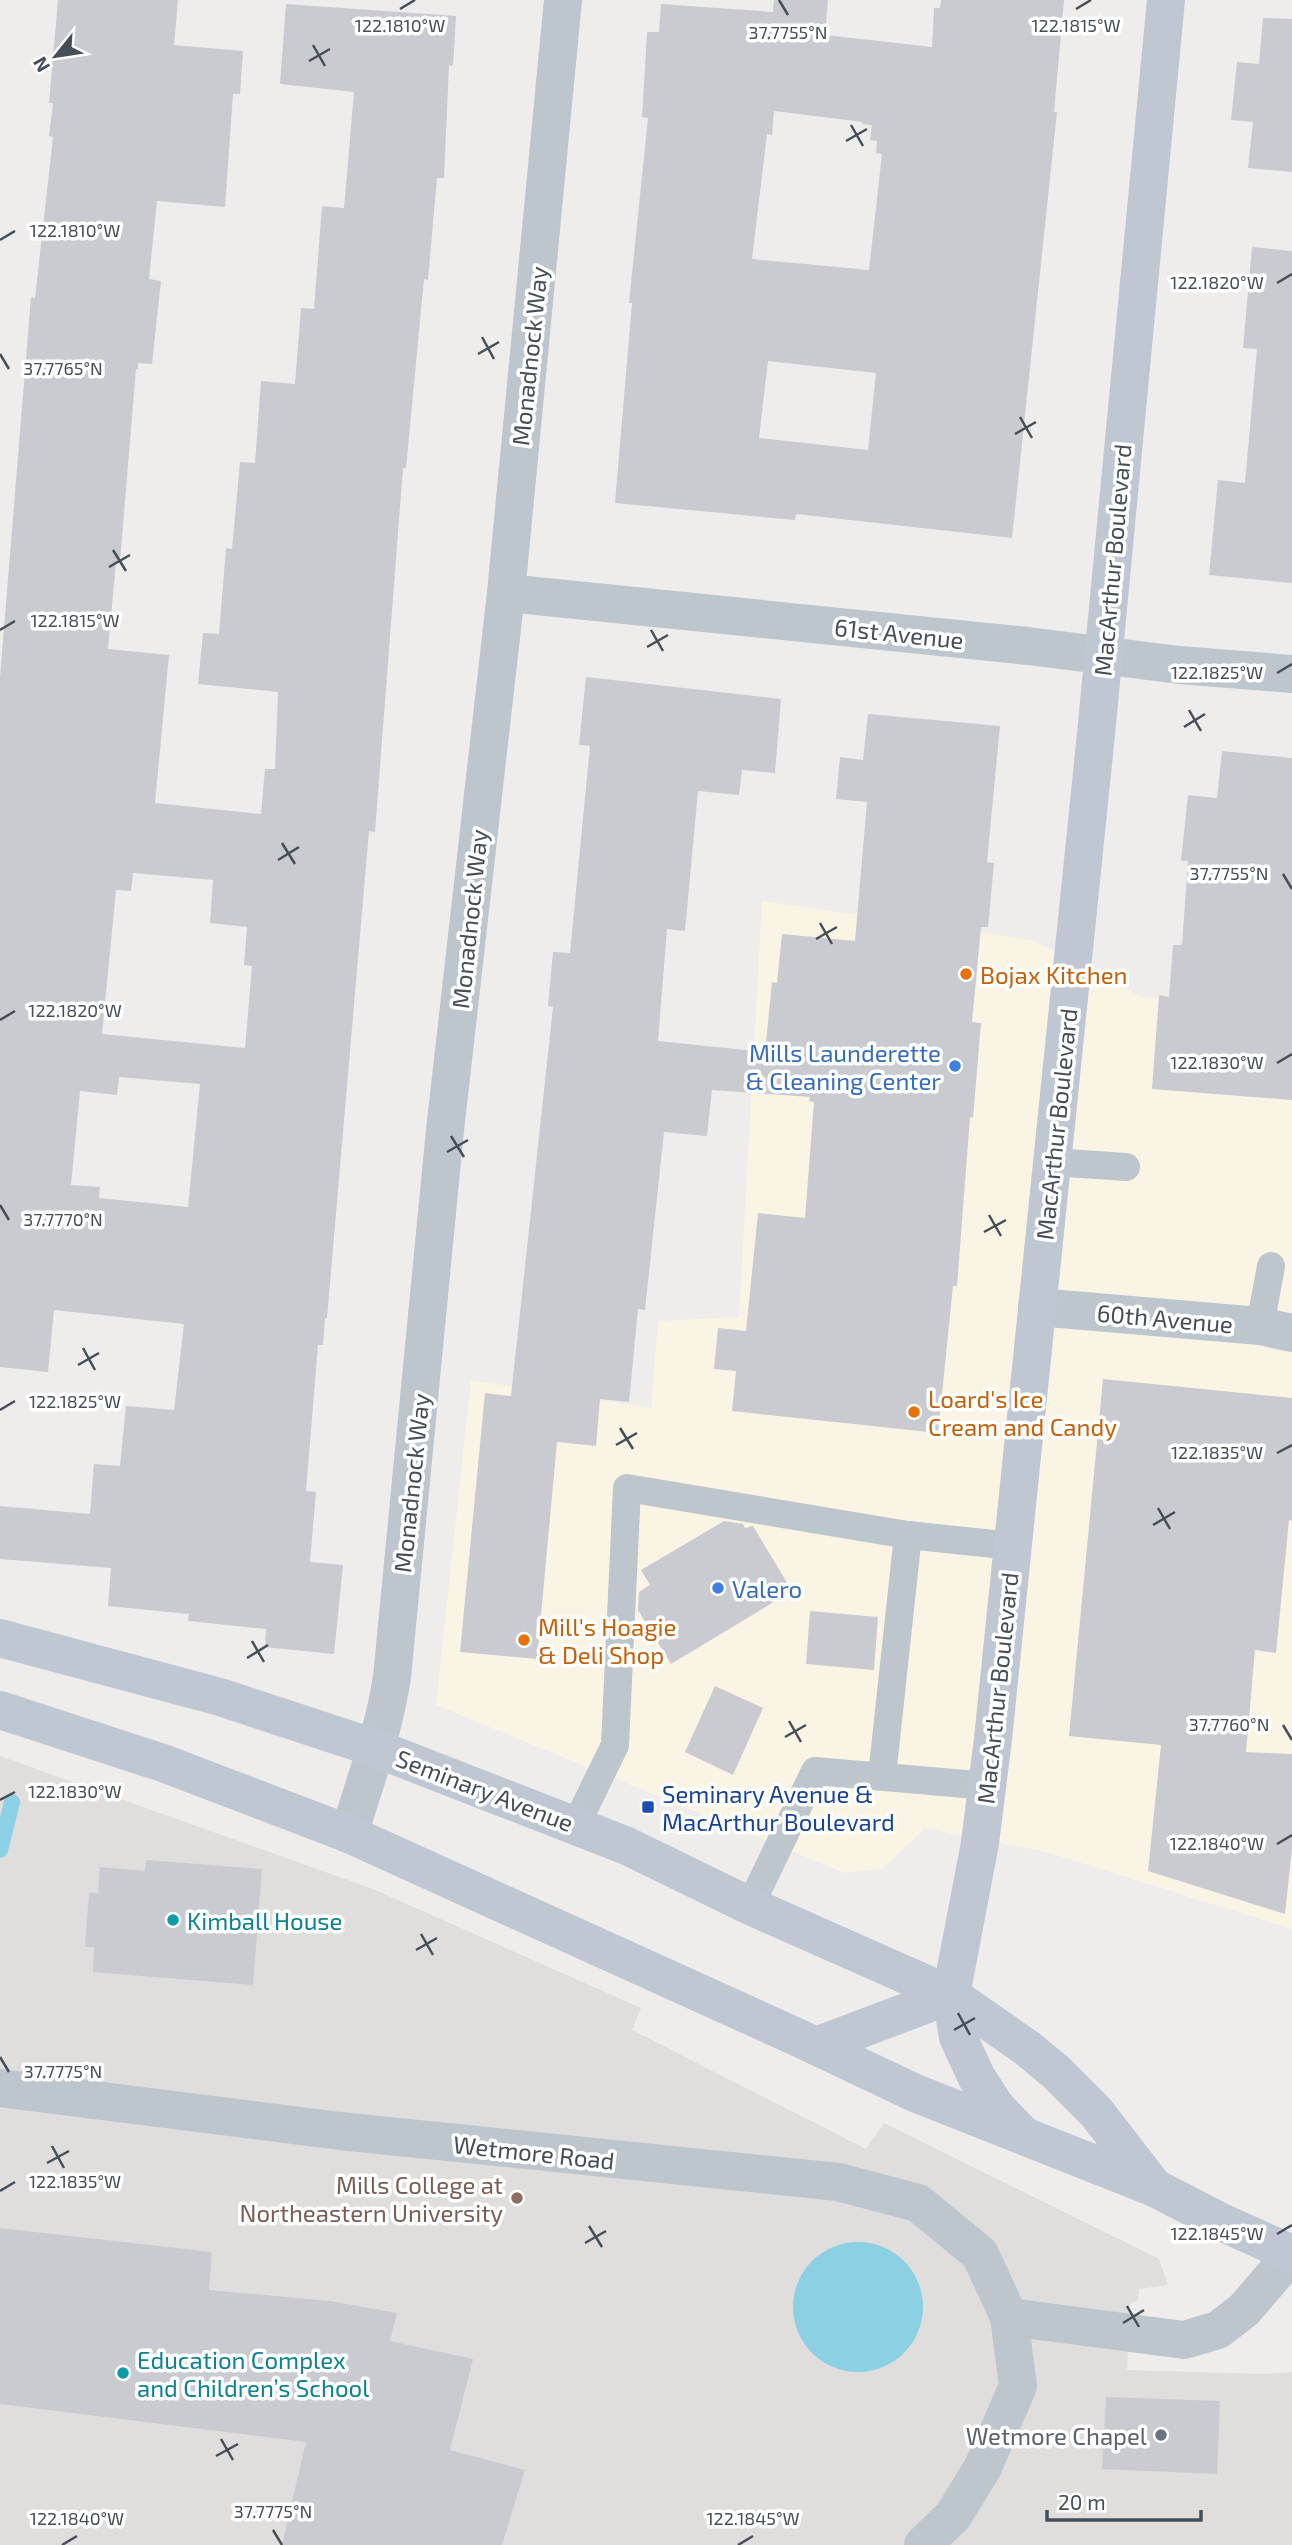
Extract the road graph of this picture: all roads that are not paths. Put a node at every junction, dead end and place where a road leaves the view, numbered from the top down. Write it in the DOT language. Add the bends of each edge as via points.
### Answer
graph roads {
  1 [pos="564,0"];
  2 [pos="1166,0"];
  3 [pos="506,593"];
  4 [pos="1103,655"];
  5 [pos="1292,674"];
  6 [pos="1052,1162"];
  7 [pos="1126,1167"];
  8 [pos="1271,1266"];
  9 [pos="1037,1307"];
  10 [pos="1276,1330"];
  11 [pos="908,1535"];
  12 [pos="1013,1546"];
  13 [pos="0,1638"];
  14 [pos="0,1710"];
  15 [pos="375,1748"];
  16 [pos="882,1776"];
  17 [pos="988,1786"];
  18 [pos="576,1825"];
  19 [pos="349,1834"];
  20 [pos="750,1906"];
  21 [pos="951,1995"];
  22 [pos="816,2046"];
  23 [pos="0,2088"];
  24 [pos="1022,2134"];
  25 [pos="1155,2188"];
  26 [pos="1292,2254"];
  27 [pos="1009,2317"];
  28 [pos="923,2545"];
  1 -- 3 [label="street, Monadnock Way"];
  2 -- 4 [label="main road, MacArthur Boulevard"];
  3 -- 4 [label="street, 61st Avenue"];
  3 -- 15 [label="street, Monadnock Way" via="445,1130 392,1677"];
  4 -- 5 [label="street, 61st Avenue"];
  4 -- 6 [label="main road, MacArthur Boulevard"];
  6 -- 7 [label="lane"];
  6 -- 9 [label="main road, MacArthur Boulevard"];
  8 -- 10 [label="lane"];
  9 -- 10 [label="street, 60th Avenue"];
  9 -- 12 [label="main road, MacArthur Boulevard"];
  11 -- 12 [label="lane"];
  11 -- 16 [label="lane"];
  11 -- 18 [label="lane" via="627,1488 615,1745"];
  12 -- 17 [label="main road, MacArthur Boulevard"];
  13 -- 15 [label="main road, Seminary Avenue" via="220,1697"];
  14 -- 19 [label="main road" via="163,1763"];
  15 -- 18 [label="main road, Seminary Avenue"];
  15 -- 19 [label="street, Monadnock Way"];
  16 -- 17 [label="lane"];
  16 -- 20 [label="lane" via="815,1771"];
  17 -- 21 [label="main road, MacArthur Boulevard"];
  18 -- 20 [label="main road, Seminary Avenue"];
  19 -- 22 [label="main road"];
  20 -- 21 [label="main road, Seminary Avenue"];
  21 -- 22 [label="main road"];
  21 -- 24 [label="main road, MacArthur Boulevard" via="958,2037 977,2078"];
  21 -- 25 [label="main road, MacArthur Boulevard" via="1056,2072 1096,2112"];
  22 -- 24 [label="main road, MacArthur Boulevard" via="915,2093"];
  23 -- 27 [label="street, Wetmore Road" via="340,2131 838,2182 918,2203 980,2254"];
  24 -- 25 [label="main road, MacArthur Boulevard"];
  25 -- 26 [label="main road, MacArthur Boulevard"];
  26 -- 27 [label="street" via="1244,2309 1218,2330 1184,2340"];
  27 -- 28 [label="street, Wetmore Road" via="1018,2386 983,2467 953,2516"];
}
